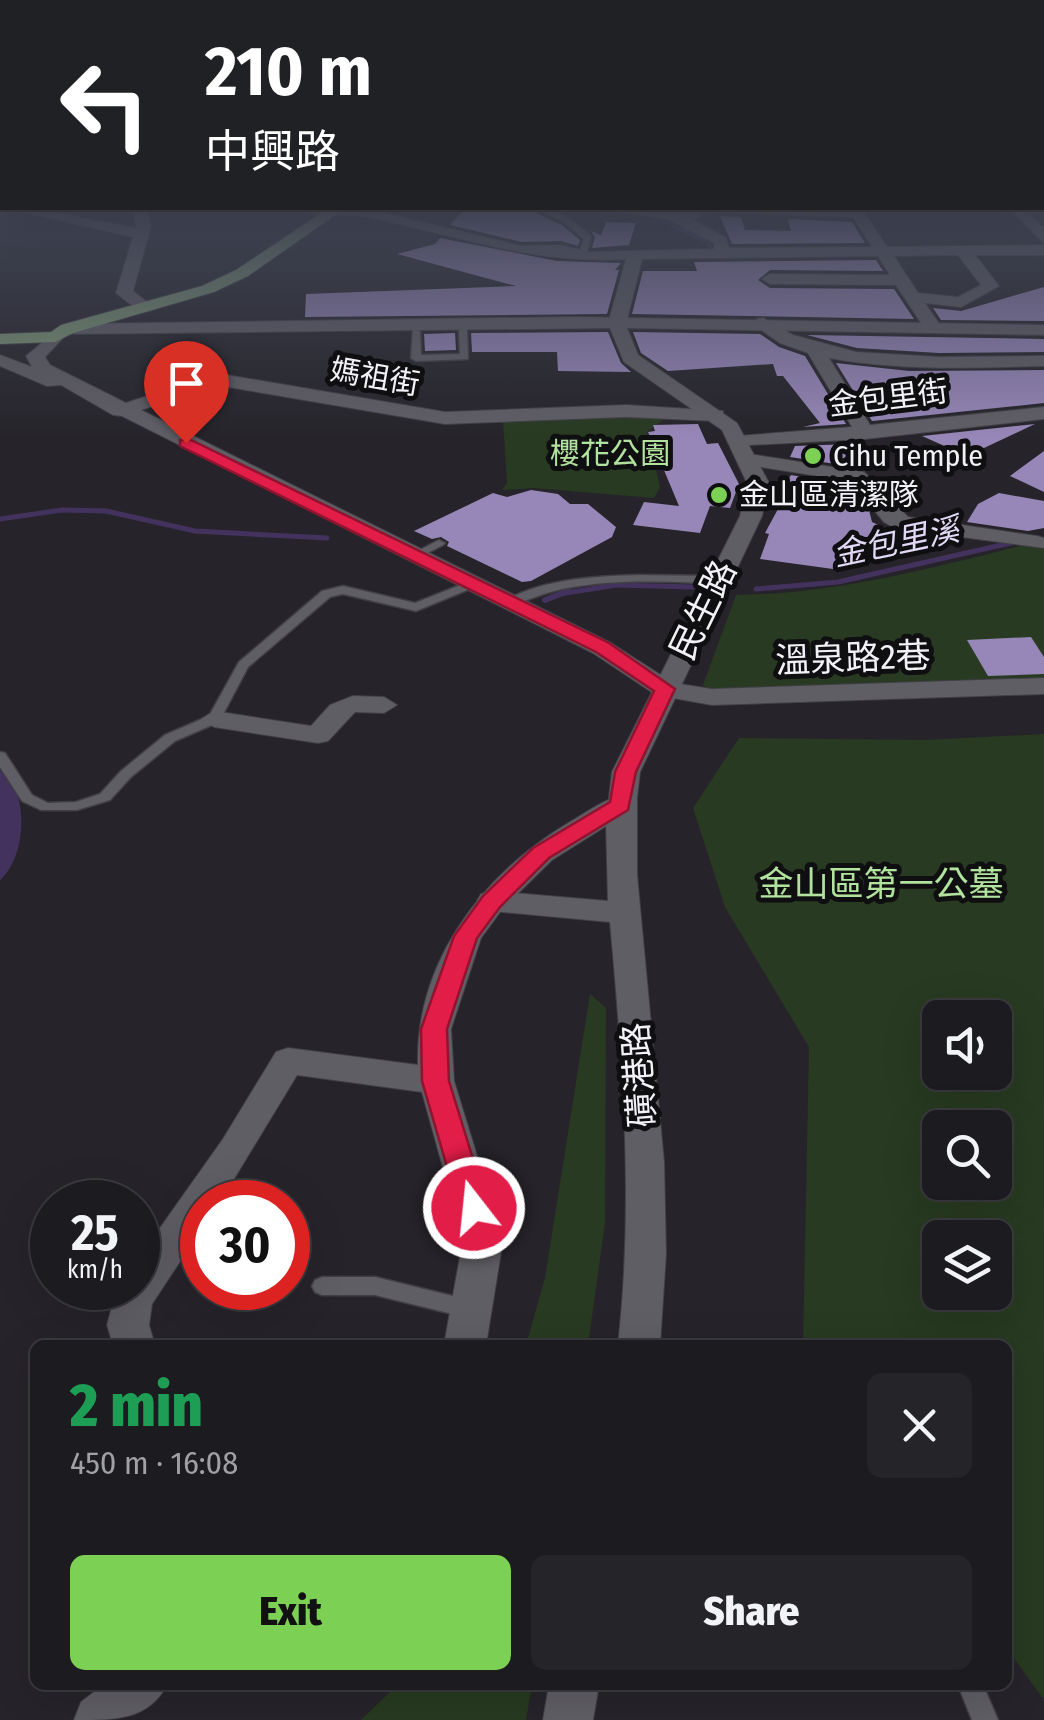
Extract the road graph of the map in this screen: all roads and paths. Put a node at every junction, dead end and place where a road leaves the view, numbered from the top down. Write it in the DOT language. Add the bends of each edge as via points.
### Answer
graph roads {
  1 [pos="128,278"];
  2 [pos="199,278"];
  3 [pos="225,278"];
  4 [pos="629,278"];
  5 [pos="985,278"];
  6 [pos="808,279"];
  7 [pos="770,280"];
  8 [pos="900,280"];
  9 [pos="911,297"];
  10 [pos="141,305"];
  11 [pos="763,323"];
  12 [pos="618,324"];
  13 [pos="165,326"];
  14 [pos="933,328"];
  15 [pos="416,330"];
  16 [pos="464,330"];
  17 [pos="1044,330"];
  18 [pos="61,333"];
  19 [pos="8,334"];
  20 [pos="814,346"];
  21 [pos="0,359"];
  22 [pos="1044,361"];
  23 [pos="676,391"];
  24 [pos="98,400"];
  25 [pos="120,410"];
  26 [pos="626,411"];
  27 [pos="1044,414"];
  28 [pos="716,416"];
  29 [pos="865,433"];
  30 [pos="743,451"];
  31 [pos="1037,542"];
  32 [pos="439,543"];
  33 [pos="416,555"];
  34 [pos="718,580"];
  35 [pos="474,584"];
  36 [pos="510,602"];
  37 [pos="1044,686"];
  38 [pos="665,689"];
  39 [pos="384,704"];
  40 [pos="214,720"];
  41 [pos="0,756"];
  42 [pos="620,805"];
  43 [pos="492,901"];
  44 [pos="623,914"];
  45 [pos="436,1081"];
  46 [pos="322,1286"];
  47 [pos="473,1310"];
  48 [pos="132,1340"];
  49 [pos="466,1340"];
  50 [pos="640,1340"];
  51 [pos="136,1690"];
  52 [pos="573,1690"];
  53 [pos="972,1690"];
  54 [pos="99,1720"];
  55 [pos="568,1720"];
  56 [pos="985,1720"];
  1 -- 10 [label="street" via="124,292"];
  2 -- 10 [label="main road"];
  3 -- 10 [label="main road"];
  4 -- 12 [label="street"];
  5 -- 9 [label="street" via="991,286 961,302"];
  6 -- 7 [label="street"];
  6 -- 8 [label="street"];
  8 -- 9 [label="street"];
  9 -- 14 [label="street"];
  10 -- 13 [label="street"];
  10 -- 18 [label="main road"];
  10 -- 19 [label="main road"];
  11 -- 12 [label="street"];
  11 -- 14 [label="street"];
  11 -- 20 [label="street" via="789,341"];
  12 -- 13 [label="street"];
  12 -- 16 [label="street"];
  12 -- 23 [label="street" via="630,358"];
  13 -- 18 [label="street"];
  14 -- 17 [label="street"];
  15 -- 16 [label="street"];
  15 -- 16 [label="lane" via="416,358 464,357"];
  15 -- 18 [label="street"];
  18 -- 19 [label="main road"];
  18 -- 24 [label="street" via="35,356 43,369"];
  19 -- 21 [label="street"];
  20 -- 22 [label="street" via="901,364"];
  20 -- 29 [label="street"];
  21 -- 24 [label="street"];
  23 -- 26 [label="street, 媽祖街" via="665,406"];
  23 -- 28 [label="street"];
  24 -- 25 [label="street"];
  25 -- 26 [label="street, 媽祖街" via="215,380 434,418"];
  25 -- 33 [label="street"];
  26 -- 28 [label="street, 媽祖街"];
  27 -- 29 [label="street, 金包里街"];
  28 -- 30 [label="street"];
  29 -- 30 [label="street, 金包里街"];
  30 -- 31 [label="street" via="857,476 902,523"];
  30 -- 34 [label="street, 民生路" via="758,482 750,516"];
  32 -- 33 [label="lane"];
  33 -- 35 [label="street"];
  34 -- 36 [label="lane" via="556,585"];
  34 -- 38 [label="street, 民生路"];
  35 -- 36 [label="street"];
  35 -- 40 [label="lane" via="416,608 343,590 326,594 243,665"];
  36 -- 38 [label="street"];
  37 -- 38 [label="street, 溫泉路2巷" via="712,697"];
  38 -- 42 [label="street, 民生路" via="626,772"];
  39 -- 40 [label="street" via="358,700 342,706 318,735"];
  40 -- 41 [label="lane" via="170,738 105,797 76,806 46,807 27,798"];
  42 -- 43 [label="street" via="541,853"];
  42 -- 44 [label="street, 磺港路"];
  43 -- 44 [label="street"];
  43 -- 45 [label="street" via="466,936 434,1029"];
  44 -- 50 [label="street, 磺港路" via="643,1113 647,1282"];
  45 -- 47 [label="street" via="482,1240"];
  45 -- 48 [label="street" via="288,1061 132,1299"];
  46 -- 47 [label="lane" via="375,1286"];
  47 -- 49 [label="street"];
  51 -- 54 [label="street"];
  52 -- 55 [label="street"];
  53 -- 56 [label="lane"];
}
